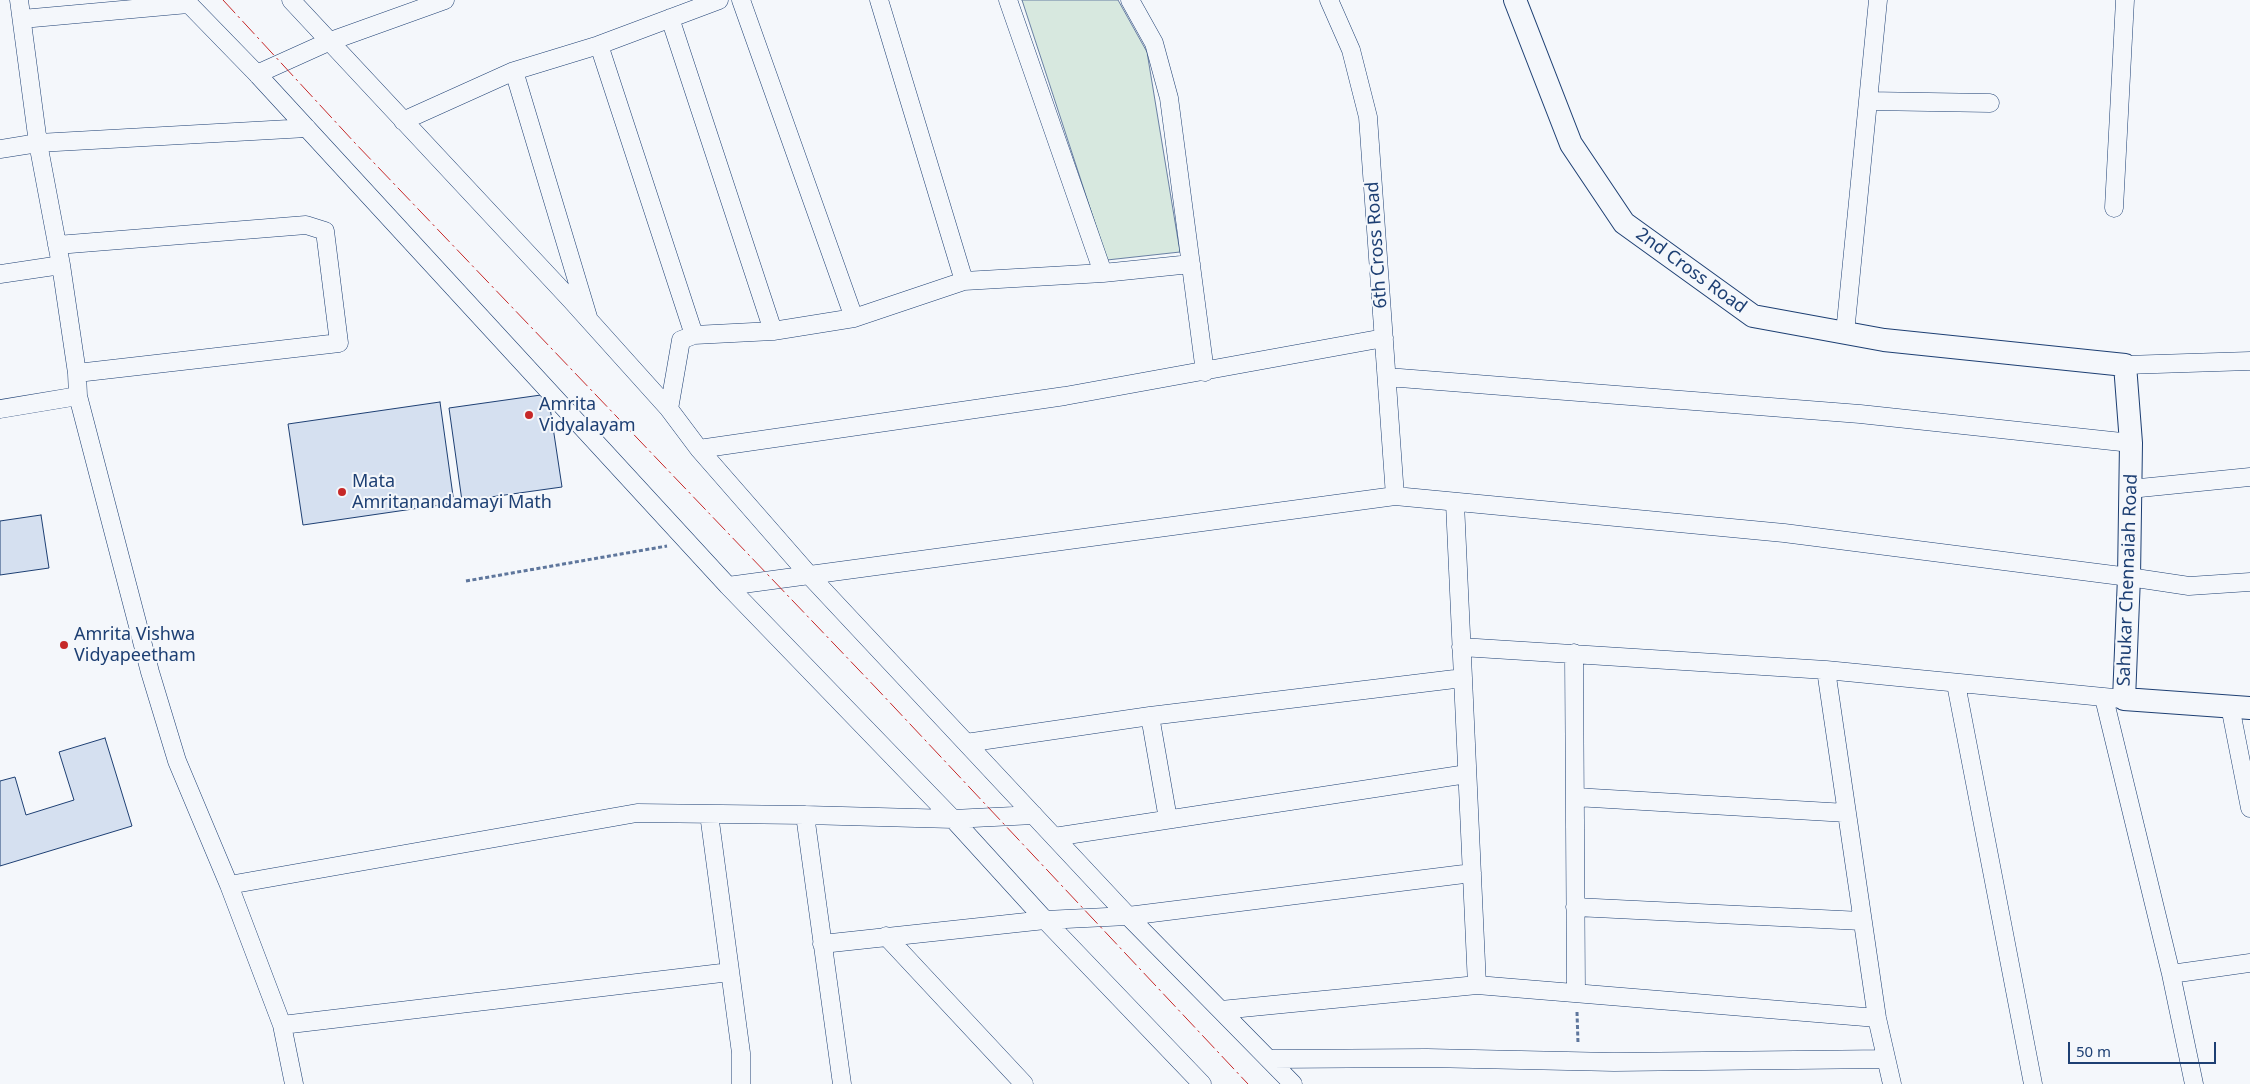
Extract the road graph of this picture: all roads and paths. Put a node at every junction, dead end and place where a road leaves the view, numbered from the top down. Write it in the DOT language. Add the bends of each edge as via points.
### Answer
graph roads {
  1 [pos="19,0"];
  2 [pos="291,0"];
  3 [pos="445,0"];
  4 [pos="719,0"];
  5 [pos="741,0"];
  6 [pos="879,0"];
  7 [pos="1008,0"];
  8 [pos="1130,0"];
  9 [pos="1329,0"];
  10 [pos="1515,0"];
  11 [pos="1878,0"];
  12 [pos="2125,0"];
  13 [pos="186,2"];
  14 [pos="670,18"];
  15 [pos="22,19"];
  16 [pos="328,42"];
  17 [pos="599,44"];
  18 [pos="514,71"];
  19 [pos="257,74"];
  20 [pos="1868,101"];
  21 [pos="1990,103"];
  22 [pos="403,122"];
  23 [pos="307,128"];
  24 [pos="38,143"];
  25 [pos="0,149"];
  26 [pos="2114,208"];
  27 [pos="57,245"];
  28 [pos="1191,264"];
  29 [pos="61,265"];
  30 [pos="1103,273"];
  31 [pos="0,274"];
  32 [pos="964,281"];
  33 [pos="854,318"];
  34 [pos="590,323"];
  35 [pos="773,331"];
  36 [pos="1846,333"];
  37 [pos="694,335"];
  38 [pos="1384,338"];
  39 [pos="2250,361"];
  40 [pos="2125,365"];
  41 [pos="1205,372"];
  42 [pos="77,373"];
  43 [pos="1387,377"];
  44 [pos="78,396"];
  45 [pos="669,408"];
  46 [pos="0,409"];
  47 [pos="2131,443"];
  48 [pos="699,449"];
  49 [pos="2250,476"];
  50 [pos="2130,489"];
  51 [pos="1395,496"];
  52 [pos="1455,503"];
  53 [pos="687,542"];
  54 [pos="810,576"];
  55 [pos="2129,577"];
  56 [pos="466,581"];
  57 [pos="2250,582"];
  58 [pos="728,586"];
  59 [pos="1461,647"];
  60 [pos="1574,653"];
  61 [pos="1826,670"];
  62 [pos="1463,678"];
  63 [pos="1956,684"];
  64 [pos="2114,698"];
  65 [pos="2240,707"];
  66 [pos="1150,716"];
  67 [pos="966,744"];
  68 [pos="1467,774"];
  69 [pos="1575,797"];
  70 [pos="2250,808"];
  71 [pos="1847,812"];
  72 [pos="709,814"];
  73 [pos="805,814"];
  74 [pos="1034,816"];
  75 [pos="952,819"];
  76 [pos="1168,819"];
  77 [pos="1054,837"];
  78 [pos="1472,874"];
  79 [pos="229,885"];
  80 [pos="1575,907"];
  81 [pos="1128,916"];
  82 [pos="1046,920"];
  83 [pos="1862,921"];
  84 [pos="886,936"];
  85 [pos="822,944"];
  86 [pos="2250,963"];
  87 [pos="730,972"];
  88 [pos="2171,974"];
  89 [pos="1477,985"];
  90 [pos="1576,993"];
  91 [pos="1221,1010"];
  92 [pos="1877,1018"];
  93 [pos="282,1025"];
  94 [pos="1271,1059"];
  95 [pos="1886,1059"];
  96 [pos="1579,1061"];
  97 [pos="294,1084"];
  98 [pos="741,1084"];
  99 [pos="842,1084"];
  100 [pos="1024,1084"];
  101 [pos="1202,1084"];
  102 [pos="1294,1084"];
  103 [pos="1892,1084"];
  104 [pos="2033,1084"];
  105 [pos="2193,1084"];
  1 -- 15 [label="street"];
  2 -- 16 [label="street"];
  3 -- 16 [label="street"];
  4 -- 14 [label="street"];
  5 -- 33 [label="street"];
  6 -- 32 [label="street"];
  7 -- 30 [label="street"];
  8 -- 28 [label="street" via="1154,43 1170,98"];
  9 -- 38 [label="street, 6th Cross Road" via="1352,50 1368,117"];
  10 -- 36 [label="street, 2nd Cross Road" via="1571,144 1624,224 1753,316"];
  11 -- 20 [label="street"];
  12 -- 26 [label="street"];
  13 -- 15 [label="street"];
  13 -- 19 [label="street"];
  14 -- 17 [label="street"];
  14 -- 35 [label="street"];
  15 -- 24 [label="street"];
  16 -- 19 [label="street"];
  16 -- 22 [label="street"];
  17 -- 18 [label="street"];
  17 -- 37 [label="street"];
  18 -- 22 [label="street"];
  18 -- 34 [label="street"];
  19 -- 23 [label="street"];
  20 -- 21 [label="street"];
  20 -- 36 [label="street"];
  22 -- 34 [label="street"];
  23 -- 24 [label="street"];
  23 -- 53 [label="street"];
  24 -- 25 [label="street"];
  24 -- 27 [label="street"];
  27 -- 29 [label="street"];
  27 -- 42 [label="street" via="306,225 325,231 339,343"];
  28 -- 30 [label="street"];
  28 -- 41 [label="street"];
  29 -- 31 [label="street"];
  29 -- 42 [label="street"];
  30 -- 32 [label="street"];
  32 -- 33 [label="street"];
  33 -- 35 [label="street"];
  34 -- 45 [label="street"];
  35 -- 37 [label="street"];
  36 -- 40 [label="street, 2nd Cross Road" via="1884,340"];
  37 -- 45 [label="street" via="681,340"];
  38 -- 41 [label="street"];
  38 -- 43 [label="street, 6th Cross Road"];
  39 -- 40 [label="street"];
  40 -- 47 [label="street, Sahukar Chennaiah Road"];
  41 -- 48 [label="street" via="1065,396"];
  42 -- 44 [label="street"];
  43 -- 47 [label="street" via="1860,414"];
  43 -- 51 [label="street, 6th Cross Road"];
  44 -- 46 [label="street"];
  44 -- 79 [label="street" via="176,761"];
  45 -- 48 [label="street"];
  47 -- 50 [label="street, Sahukar Chennaiah Road"];
  48 -- 54 [label="street"];
  49 -- 50 [label="street"];
  50 -- 55 [label="street, Sahukar Chennaiah Road"];
  51 -- 52 [label="street"];
  51 -- 54 [label="street"];
  52 -- 55 [label="street" via="1784,533"];
  52 -- 59 [label="street"];
  53 -- 56 [label="path"];
  53 -- 58 [label="street"];
  54 -- 58 [label="street"];
  54 -- 67 [label="street"];
  55 -- 57 [label="street" via="2189,586"];
  55 -- 64 [label="street, Sahukar Chennaiah Road"];
  58 -- 75 [label="street"];
  59 -- 60 [label="street"];
  59 -- 62 [label="street"];
  60 -- 61 [label="street"];
  60 -- 69 [label="street"];
  61 -- 63 [label="street"];
  61 -- 71 [label="street"];
  62 -- 66 [label="street"];
  62 -- 68 [label="street"];
  63 -- 64 [label="street"];
  63 -- 104 [label="street"];
  64 -- 65 [label="street, Sahukar Chennaiah Road"];
  64 -- 88 [label="street"];
  65 -- 70 [label="street"];
  66 -- 67 [label="street"];
  66 -- 76 [label="street"];
  67 -- 74 [label="street"];
  68 -- 76 [label="street"];
  68 -- 78 [label="street"];
  69 -- 71 [label="street"];
  69 -- 80 [label="street"];
  71 -- 83 [label="street"];
  72 -- 73 [label="street"];
  72 -- 79 [label="street" via="637,813"];
  72 -- 87 [label="street"];
  73 -- 75 [label="street"];
  73 -- 85 [label="street"];
  74 -- 75 [label="street"];
  74 -- 77 [label="street"];
  75 -- 82 [label="street"];
  76 -- 77 [label="street"];
  77 -- 81 [label="street"];
  78 -- 81 [label="street"];
  78 -- 89 [label="street"];
  79 -- 93 [label="street"];
  80 -- 83 [label="street"];
  80 -- 90 [label="street"];
  81 -- 82 [label="street"];
  81 -- 91 [label="street"];
  82 -- 84 [label="street"];
  82 -- 101 [label="street"];
  83 -- 92 [label="street"];
  84 -- 85 [label="street"];
  84 -- 100 [label="street"];
  85 -- 99 [label="street"];
  86 -- 88 [label="street"];
  87 -- 93 [label="street"];
  87 -- 98 [label="street" via="741,1053"];
  88 -- 105 [label="street"];
  89 -- 90 [label="street"];
  89 -- 91 [label="street"];
  90 -- 92 [label="street"];
  90 -- 96 [label="path"];
  91 -- 94 [label="street"];
  92 -- 95 [label="street"];
  93 -- 97 [label="street"];
  94 -- 96 [label="street"];
  94 -- 102 [label="street"];
  95 -- 96 [label="street"];
  95 -- 103 [label="street"];
}
